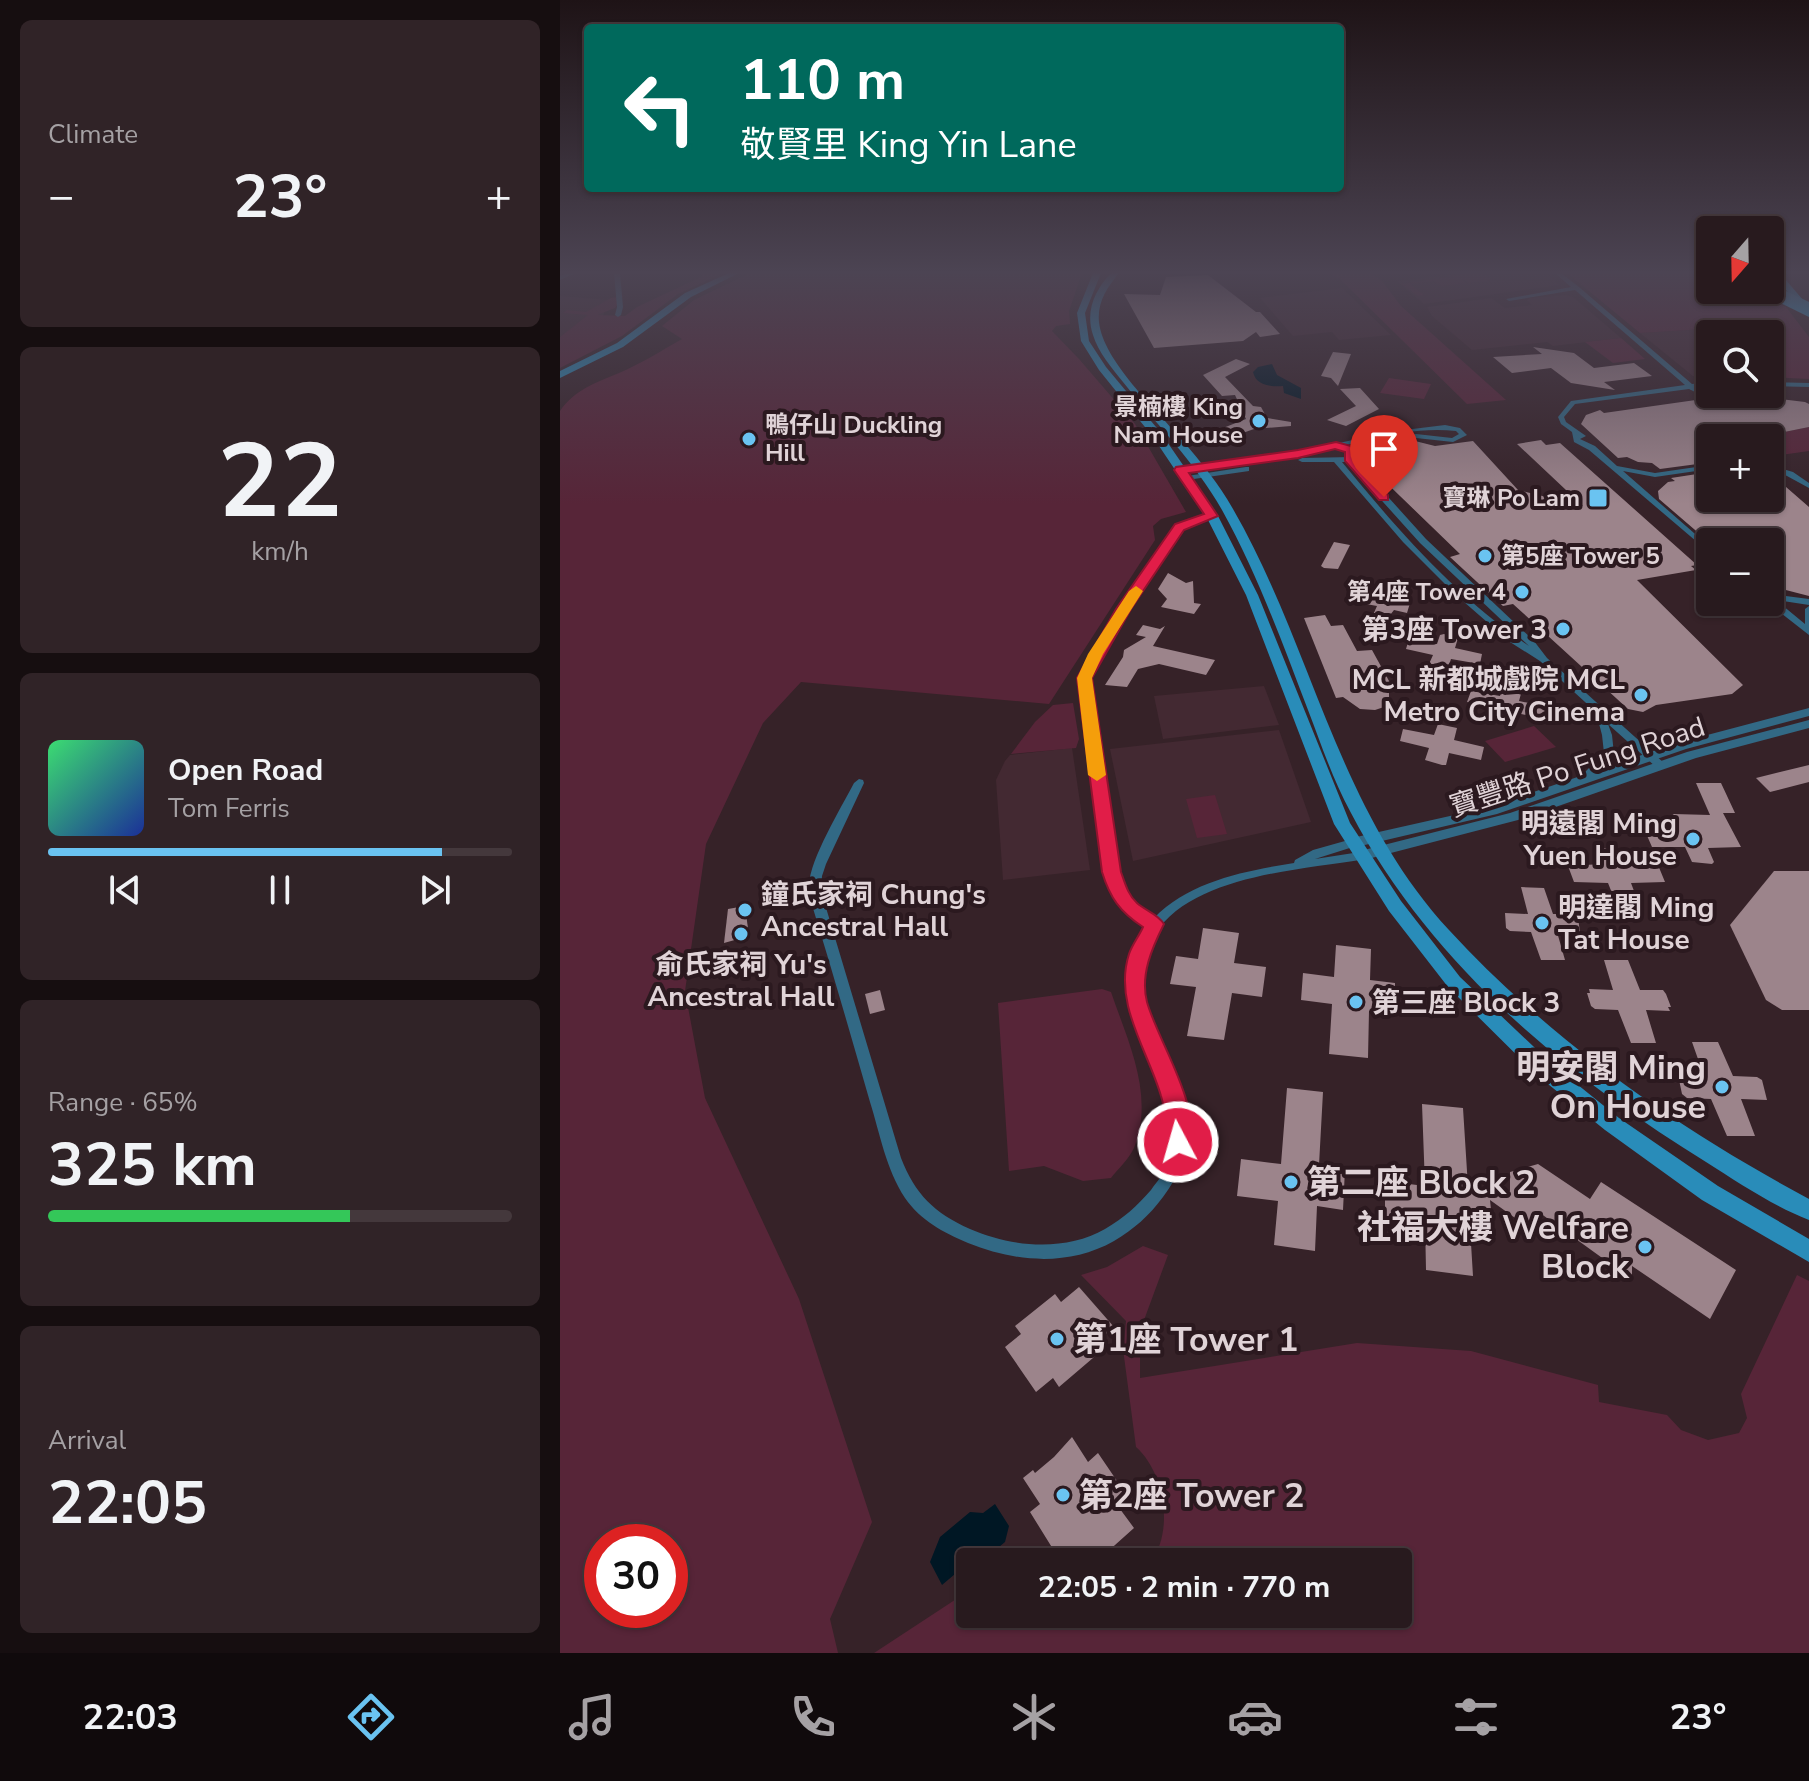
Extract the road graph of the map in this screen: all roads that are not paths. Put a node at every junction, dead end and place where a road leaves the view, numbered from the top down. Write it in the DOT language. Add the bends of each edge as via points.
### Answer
graph roads {
  1 [pos="610,350"];
  2 [pos="1092,350"];
  3 [pos="1106,350"];
  4 [pos="1649,350"];
  5 [pos="560,375"];
  6 [pos="1784,386"];
  7 [pos="1692,387"];
  8 [pos="1696,387"];
  9 [pos="1809,387"];
  10 [pos="1431,436"];
  11 [pos="1417,441"];
  12 [pos="1332,445"];
  13 [pos="1322,454"];
  14 [pos="1350,454"];
  15 [pos="1337,461"];
  16 [pos="1611,465"];
  17 [pos="1696,469"];
  18 [pos="1202,471"];
  19 [pos="1784,472"];
  20 [pos="1184,474"];
  21 [pos="1662,474"];
  22 [pos="1809,486"];
  23 [pos="1647,496"];
  24 [pos="1212,516"];
  25 [pos="1696,539"];
  26 [pos="1784,599"];
  27 [pos="1809,602"];
  28 [pos="1784,609"];
  29 [pos="1809,609"];
  30 [pos="1809,630"];
  31 [pos="1544,660"];
  32 [pos="1809,712"];
  33 [pos="1600,713"];
  34 [pos="1809,724"];
  35 [pos="1655,761"];
  36 [pos="1587,777"];
  37 [pos="859,783"];
  38 [pos="1367,847"];
  39 [pos="1154,924"];
  40 [pos="1809,1210"];
  41 [pos="1809,1251"];
  1 -- 5 [label="main road"];
  2 -- 20 [label="main road"];
  3 -- 18 [label="main road"];
  4 -- 7 [label="street"];
  6 -- 9 [label="street"];
  7 -- 8 [label="street"];
  7 -- 16 [label="street" via="1565,410 1561,420 1577,440"];
  10 -- 11 [label="street"];
  10 -- 12 [label="street" via="1453,440 1463,435 1442,427"];
  10 -- 14 [label="street" via="1382,441"];
  12 -- 13 [label="street"];
  12 -- 14 [label="street"];
  13 -- 15 [label="street"];
  13 -- 18 [label="street"];
  14 -- 15 [label="street"];
  14 -- 31 [label="street" via="1423,541"];
  15 -- 31 [label="street" via="1428,562 1521,646"];
  16 -- 21 [label="street"];
  16 -- 23 [label="street"];
  17 -- 21 [label="street"];
  18 -- 20 [label="street"];
  18 -- 38 [label="main road" via="1255,564 1358,812"];
  19 -- 22 [label="street"];
  20 -- 24 [label="main road"];
  21 -- 23 [label="street" via="1647,482"];
  23 -- 25 [label="street"];
  24 -- 38 [label="main road" via="1252,595 1327,789"];
  24 -- 39 [label="street" via="1179,527 1123,609 1085,678 1112,872 1129,908"];
  26 -- 27 [label="street"];
  28 -- 30 [label="street"];
  29 -- 30 [label="street"];
  31 -- 33 [label="street"];
  32 -- 35 [label="street, 寶豐路 Po Fung Road"];
  33 -- 35 [label="street"];
  33 -- 36 [label="street" via="1609,754"];
  34 -- 35 [label="street, 寶豐路 Po Fung Road"];
  35 -- 36 [label="street, 寶豐路 Po Fung Road"];
  35 -- 38 [label="street, 寶豐路 Po Fung Road" via="1513,817"];
  36 -- 38 [label="street, 寶豐路 Po Fung Road"];
  37 -- 39 [label="street" via="815,885 901,1173 919,1205 951,1227 1024,1253 1079,1249 1132,1220 1165,1184 1178,1142 1177,1114 1134,985 1138,955"];
  38 -- 39 [label="street" via="1200,892"];
  38 -- 40 [label="main road" via="1488,985 1593,1073 1675,1134"];
  38 -- 41 [label="main road" via="1454,982 1545,1070 1666,1163"];
}
